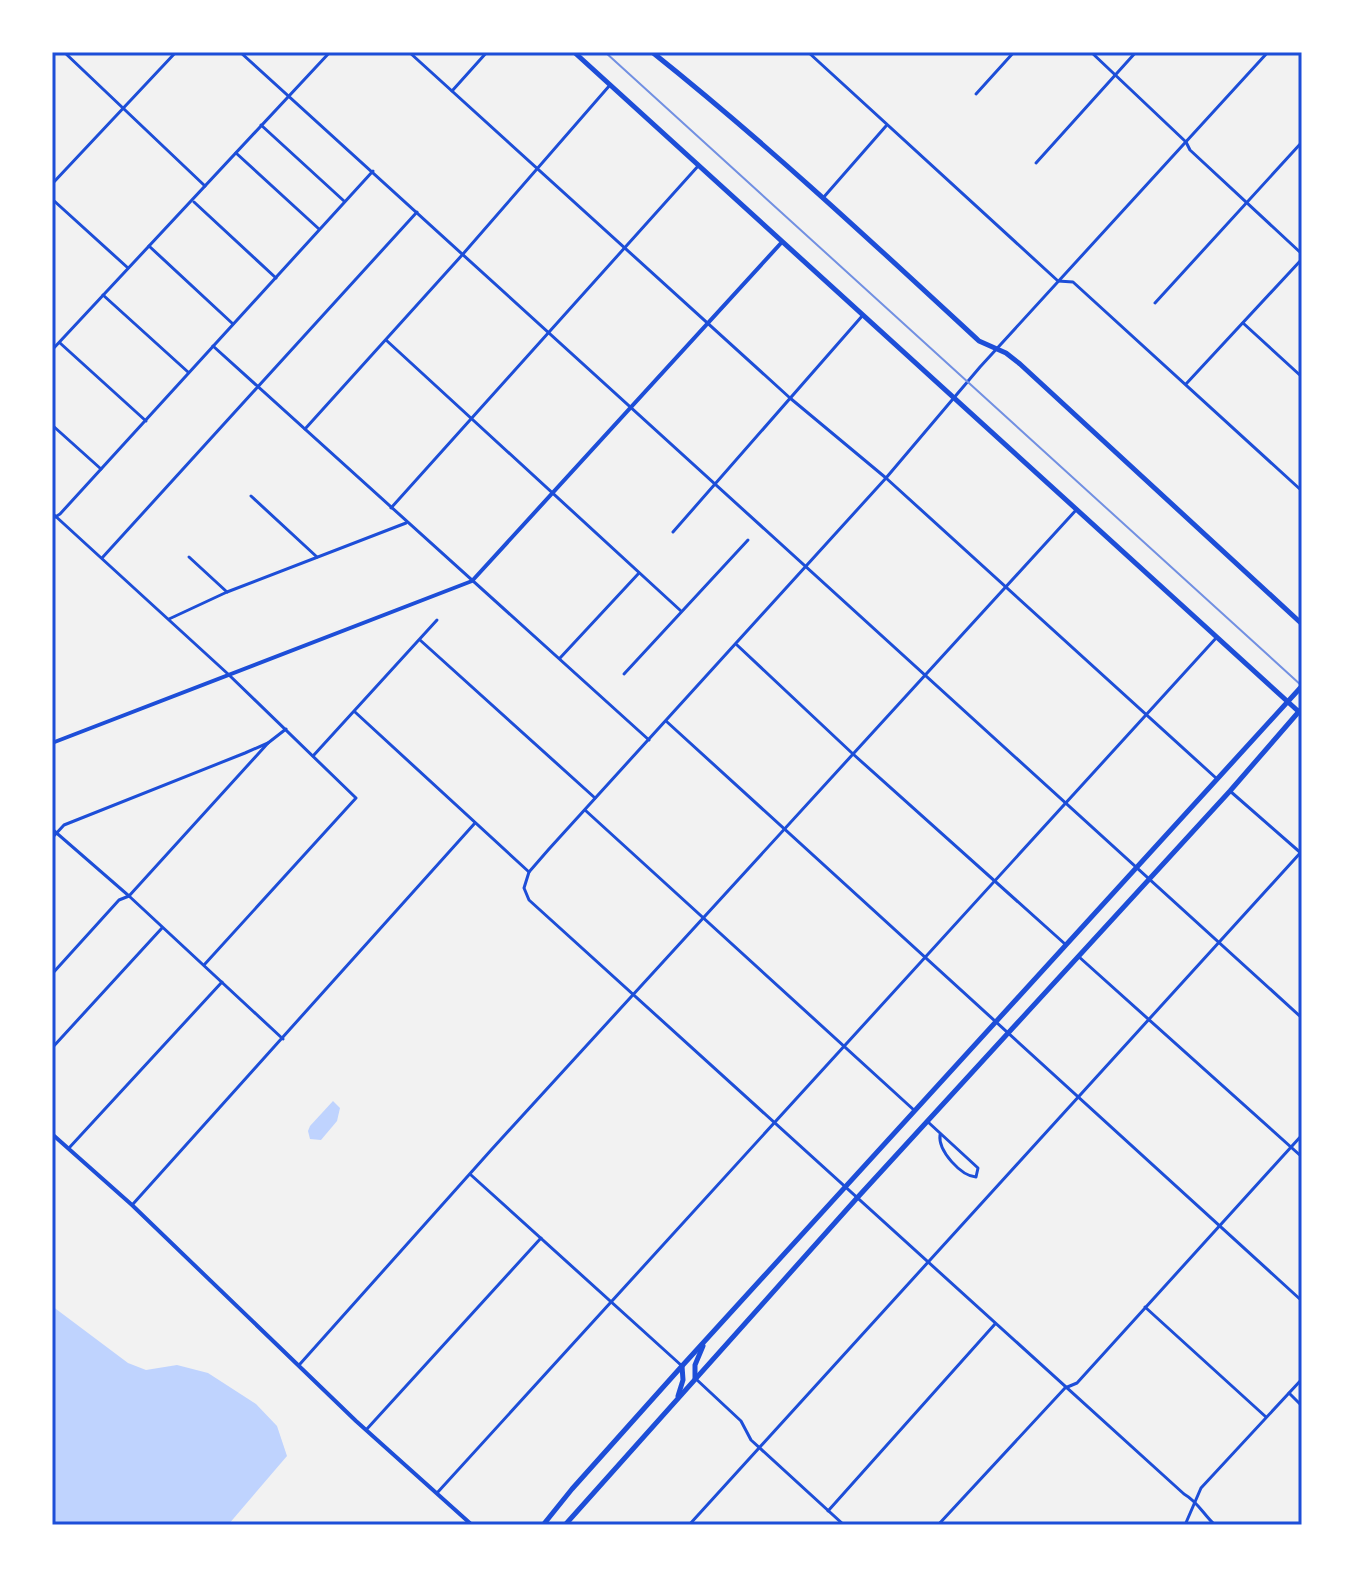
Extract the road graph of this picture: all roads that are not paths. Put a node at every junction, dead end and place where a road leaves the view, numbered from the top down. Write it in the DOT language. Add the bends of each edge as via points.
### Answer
graph roads {
  1 [pos="64,52"];
  2 [pos="176,52"];
  3 [pos="240,52"];
  4 [pos="330,52"];
  5 [pos="409,52"];
  6 [pos="487,52"];
  7 [pos="574,52"];
  8 [pos="652,52"];
  9 [pos="808,52"];
  10 [pos="1014,52"];
  11 [pos="1091,52"];
  12 [pos="1136,52"];
  13 [pos="1268,52"];
  14 [pos="1115,75"];
  15 [pos="610,85"];
  16 [pos="452,91"];
  17 [pos="976,94"];
  18 [pos="289,95"];
  19 [pos="123,109"];
  20 [pos="261,125"];
  21 [pos="886,126"];
  22 [pos="1186,142"];
  23 [pos="1302,142"];
  24 [pos="236,153"];
  25 [pos="1036,163"];
  26 [pos="699,165"];
  27 [pos="537,168"];
  28 [pos="373,171"];
  29 [pos="52,184"];
  30 [pos="205,186"];
  31 [pos="823,198"];
  32 [pos="52,199"];
  33 [pos="192,200"];
  34 [pos="345,202"];
  35 [pos="1247,203"];
  36 [pos="417,212"];
  37 [pos="319,229"];
  38 [pos="782,241"];
  39 [pos="149,246"];
  40 [pos="624,248"];
  41 [pos="463,254"];
  42 [pos="1302,256"];
  43 [pos="128,268"];
  44 [pos="276,278"];
  45 [pos="1058,281"];
  46 [pos="103,295"];
  47 [pos="1155,303"];
  48 [pos="863,315"];
  49 [pos="708,323"];
  50 [pos="1243,323"];
  51 [pos="233,324"];
  52 [pos="548,332"];
  53 [pos="386,339"];
  54 [pos="59,342"];
  55 [pos="213,346"];
  56 [pos="52,350"];
  57 [pos="997,350"];
  58 [pos="188,372"];
  59 [pos="1302,377"];
  60 [pos="1186,384"];
  61 [pos="258,387"];
  62 [pos="790,398"];
  63 [pos="955,398"];
  64 [pos="632,408"];
  65 [pos="471,417"];
  66 [pos="146,421"];
  67 [pos="52,425"];
  68 [pos="304,430"];
  69 [pos="101,469"];
  70 [pos="886,478"];
  71 [pos="716,484"];
  72 [pos="1302,491"];
  73 [pos="555,493"];
  74 [pos="251,496"];
  75 [pos="391,508"];
  76 [pos="1077,509"];
  77 [pos="53,516"];
  78 [pos="406,523"];
  79 [pos="673,532"];
  80 [pos="748,540"];
  81 [pos="189,557"];
  82 [pos="317,557"];
  83 [pos="101,559"];
  84 [pos="805,566"];
  85 [pos="639,573"];
  86 [pos="472,581"];
  87 [pos="1005,586"];
  88 [pos="227,592"];
  89 [pos="681,611"];
  90 [pos="168,619"];
  91 [pos="437,620"];
  92 [pos="1302,624"];
  93 [pos="1217,637"];
  94 [pos="420,640"];
  95 [pos="736,644"];
  96 [pos="559,660"];
  97 [pos="228,674"];
  98 [pos="624,674"];
  99 [pos="924,675"];
  100 [pos="1302,686"];
  101 [pos="1288,701"];
  102 [pos="1300,709"];
  103 [pos="355,712"];
  104 [pos="1146,714"];
  105 [pos="666,721"];
  106 [pos="286,729"];
  107 [pos="649,740"];
  108 [pos="52,743"];
  109 [pos="268,743"];
  110 [pos="853,754"];
  111 [pos="313,756"];
  112 [pos="1216,778"];
  113 [pos="1230,791"];
  114 [pos="596,798"];
  115 [pos="1065,802"];
  116 [pos="585,810"];
  117 [pos="475,823"];
  118 [pos="784,828"];
  119 [pos="54,831"];
  120 [pos="52,838"];
  121 [pos="1301,853"];
  122 [pos="1137,867"];
  123 [pos="529,872"];
  124 [pos="1149,879"];
  125 [pos="995,880"];
  126 [pos="129,896"];
  127 [pos="702,919"];
  128 [pos="162,928"];
  129 [pos="1219,942"];
  130 [pos="1065,944"];
  131 [pos="1078,956"];
  132 [pos="925,957"];
  133 [pos="204,965"];
  134 [pos="52,974"];
  135 [pos="222,982"];
  136 [pos="633,995"];
  137 [pos="1302,1018"];
  138 [pos="1149,1020"];
  139 [pos="996,1021"];
  140 [pos="1008,1032"];
  141 [pos="283,1039"];
  142 [pos="844,1047"];
  143 [pos="52,1048"];
  144 [pos="1079,1096"];
  145 [pos="915,1111"];
  146 [pos="928,1122"];
  147 [pos="773,1123"];
  148 [pos="52,1134"];
  149 [pos="940,1135"];
  150 [pos="1302,1135"];
  151 [pos="1291,1147"];
  152 [pos="69,1148"];
  153 [pos="1302,1157"];
  154 [pos="470,1174"];
  155 [pos="846,1188"];
  156 [pos="857,1198"];
  157 [pos="132,1205"];
  158 [pos="1218,1227"];
  159 [pos="541,1238"];
  160 [pos="927,1263"];
  161 [pos="611,1301"];
  162 [pos="1302,1301"];
  163 [pos="1145,1307"];
  164 [pos="995,1324"];
  165 [pos="705,1341"];
  166 [pos="298,1366"];
  167 [pos="682,1366"];
  168 [pos="696,1379"];
  169 [pos="1302,1379"];
  170 [pos="1065,1388"];
  171 [pos="1289,1393"];
  172 [pos="676,1400"];
  173 [pos="1302,1406"];
  174 [pos="1266,1417"];
  175 [pos="366,1430"];
  176 [pos="760,1448"];
  177 [pos="437,1493"];
  178 [pos="1196,1501"];
  179 [pos="828,1511"];
  180 [pos="691,1524"];
  181 [pos="472,1525"];
  182 [pos="543,1525"];
  183 [pos="565,1525"];
  184 [pos="844,1525"];
  185 [pos="938,1525"];
  186 [pos="1185,1525"];
  187 [pos="1215,1525"];
  1 -- 19 [label="street"];
  2 -- 19 [label="street"];
  3 -- 18 [label="street"];
  4 -- 18 [label="street"];
  5 -- 16 [label="street"];
  6 -- 16 [label="street"];
  7 -- 15 [label="main road"];
  8 -- 31 [label="main road"];
  9 -- 21 [label="street"];
  10 -- 17 [label="street"];
  11 -- 14 [label="street"];
  12 -- 14 [label="street"];
  13 -- 22 [label="street"];
  14 -- 22 [label="street"];
  14 -- 25 [label="street"];
  15 -- 26 [label="main road"];
  15 -- 27 [label="street"];
  16 -- 27 [label="street"];
  18 -- 20 [label="street"];
  18 -- 28 [label="street"];
  19 -- 29 [label="street"];
  19 -- 30 [label="street"];
  20 -- 24 [label="street"];
  20 -- 34 [label="street"];
  21 -- 31 [label="street"];
  21 -- 45 [label="street"];
  22 -- 35 [label="street"];
  22 -- 45 [label="street"];
  23 -- 35 [label="street"];
  24 -- 30 [label="street"];
  24 -- 37 [label="street"];
  26 -- 38 [label="main road"];
  26 -- 40 [label="street"];
  27 -- 40 [label="street"];
  27 -- 41 [label="street"];
  28 -- 34 [label="street"];
  28 -- 36 [label="street"];
  30 -- 33 [label="street"];
  31 -- 57 [label="main road" via="979,341"];
  32 -- 43 [label="street"];
  33 -- 39 [label="street"];
  33 -- 44 [label="street"];
  34 -- 37 [label="street"];
  35 -- 42 [label="street"];
  35 -- 47 [label="street"];
  36 -- 41 [label="street"];
  36 -- 61 [label="street"];
  37 -- 44 [label="street"];
  38 -- 48 [label="main road"];
  38 -- 49 [label="street"];
  39 -- 43 [label="street"];
  39 -- 51 [label="street"];
  40 -- 49 [label="street"];
  40 -- 52 [label="street"];
  41 -- 52 [label="street"];
  41 -- 53 [label="street"];
  42 -- 50 [label="street"];
  43 -- 46 [label="street"];
  44 -- 51 [label="street"];
  45 -- 57 [label="street"];
  45 -- 60 [label="street" via="1073,282"];
  46 -- 54 [label="street"];
  46 -- 58 [label="street"];
  48 -- 62 [label="street"];
  48 -- 63 [label="main road"];
  49 -- 62 [label="street"];
  49 -- 64 [label="street"];
  50 -- 59 [label="street"];
  50 -- 60 [label="street"];
  51 -- 55 [label="street"];
  52 -- 64 [label="street"];
  52 -- 65 [label="street"];
  53 -- 65 [label="street"];
  53 -- 68 [label="street"];
  54 -- 56 [label="street"];
  54 -- 66 [label="street"];
  55 -- 58 [label="street"];
  55 -- 61 [label="street"];
  57 -- 63 [label="street"];
  57 -- 92 [label="main road" via="1020,364"];
  58 -- 66 [label="street"];
  60 -- 72 [label="street"];
  61 -- 68 [label="street"];
  61 -- 83 [label="street"];
  62 -- 70 [label="street"];
  62 -- 71 [label="street"];
  63 -- 70 [label="street"];
  63 -- 76 [label="main road"];
  64 -- 71 [label="street"];
  64 -- 73 [label="street"];
  65 -- 73 [label="street"];
  65 -- 75 [label="street"];
  66 -- 69 [label="street"];
  67 -- 69 [label="street"];
  68 -- 75 [label="street"];
  69 -- 77 [label="street"];
  70 -- 84 [label="street"];
  70 -- 87 [label="street"];
  71 -- 79 [label="street"];
  71 -- 84 [label="street"];
  73 -- 85 [label="street"];
  73 -- 86 [label="street"];
  74 -- 82 [label="street"];
  75 -- 78 [label="street"];
  76 -- 87 [label="street"];
  76 -- 93 [label="main road"];
  77 -- 83 [label="street"];
  78 -- 82 [label="street"];
  78 -- 86 [label="street"];
  80 -- 89 [label="street"];
  81 -- 88 [label="street"];
  82 -- 88 [label="street"];
  83 -- 90 [label="street"];
  84 -- 95 [label="street"];
  84 -- 99 [label="street"];
  85 -- 89 [label="street"];
  85 -- 96 [label="street"];
  86 -- 96 [label="street"];
  86 -- 97 [label="street"];
  87 -- 99 [label="street"];
  87 -- 104 [label="street"];
  88 -- 90 [label="street"];
  89 -- 98 [label="street"];
  90 -- 97 [label="street"];
  91 -- 94 [label="street"];
  93 -- 101 [label="main road"];
  93 -- 104 [label="street"];
  94 -- 103 [label="street"];
  94 -- 114 [label="street"];
  95 -- 105 [label="street"];
  95 -- 110 [label="street"];
  96 -- 107 [label="street"];
  97 -- 106 [label="street"];
  97 -- 108 [label="street"];
  99 -- 110 [label="street"];
  99 -- 115 [label="street"];
  100 -- 101 [label="main road"];
  101 -- 102 [label="main road"];
  101 -- 112 [label="main road"];
  102 -- 113 [label="main road"];
  103 -- 111 [label="street"];
  103 -- 117 [label="street"];
  104 -- 112 [label="street"];
  104 -- 115 [label="street"];
  105 -- 107 [label="street"];
  105 -- 118 [label="street"];
  106 -- 109 [label="street"];
  106 -- 111 [label="street"];
  107 -- 114 [label="street"];
  109 -- 119 [label="street"];
  109 -- 126 [label="street"];
  110 -- 118 [label="street"];
  110 -- 125 [label="street"];
  111 -- 133 [label="street" via="356,798"];
  112 -- 122 [label="main road"];
  113 -- 121 [label="street"];
  113 -- 124 [label="main road"];
  114 -- 116 [label="street"];
  115 -- 122 [label="street"];
  115 -- 125 [label="street"];
  116 -- 123 [label="street"];
  116 -- 127 [label="street"];
  117 -- 123 [label="street"];
  117 -- 141 [label="street"];
  118 -- 127 [label="street"];
  118 -- 132 [label="street"];
  119 -- 120 [label="street"];
  119 -- 126 [label="street"];
  121 -- 129 [label="street"];
  122 -- 124 [label="street"];
  122 -- 130 [label="main road"];
  123 -- 136 [label="street" via="524,888 529,900"];
  124 -- 129 [label="street"];
  124 -- 131 [label="main road"];
  125 -- 130 [label="street"];
  125 -- 132 [label="street"];
  126 -- 128 [label="street"];
  126 -- 134 [label="street" via="119,900"];
  127 -- 136 [label="street"];
  127 -- 142 [label="street"];
  128 -- 133 [label="street"];
  128 -- 143 [label="street"];
  129 -- 137 [label="street"];
  129 -- 138 [label="street"];
  130 -- 139 [label="main road"];
  131 -- 138 [label="street"];
  131 -- 140 [label="main road"];
  132 -- 139 [label="street"];
  132 -- 142 [label="street"];
  133 -- 135 [label="street"];
  135 -- 141 [label="street"];
  135 -- 152 [label="street"];
  136 -- 147 [label="street"];
  136 -- 154 [label="street"];
  138 -- 144 [label="street"];
  138 -- 151 [label="street"];
  139 -- 140 [label="street"];
  139 -- 145 [label="main road"];
  140 -- 144 [label="street"];
  140 -- 146 [label="main road"];
  141 -- 157 [label="street"];
  142 -- 145 [label="street"];
  142 -- 147 [label="street"];
  144 -- 158 [label="street"];
  144 -- 160 [label="street"];
  145 -- 155 [label="main road"];
  146 -- 149 [label="street"];
  146 -- 156 [label="main road"];
  147 -- 155 [label="street"];
  147 -- 161 [label="street"];
  148 -- 152 [label="street"];
  149 -- 149 [label="street" via="978,1168 976,1177 968,1176 943,1152"];
  150 -- 151 [label="street"];
  151 -- 153 [label="street"];
  151 -- 158 [label="street"];
  152 -- 157 [label="street"];
  154 -- 159 [label="street"];
  154 -- 166 [label="street"];
  155 -- 156 [label="street"];
  155 -- 165 [label="main road"];
  156 -- 160 [label="street"];
  156 -- 168 [label="main road"];
  157 -- 166 [label="street"];
  158 -- 162 [label="street"];
  158 -- 163 [label="street"];
  159 -- 161 [label="street"];
  159 -- 175 [label="street"];
  160 -- 164 [label="street"];
  160 -- 176 [label="street"];
  161 -- 167 [label="street"];
  161 -- 177 [label="street"];
  163 -- 170 [label="street" via="1077,1383"];
  163 -- 174 [label="street"];
  164 -- 170 [label="street"];
  164 -- 179 [label="street"];
  165 -- 167 [label="main road"];
  165 -- 168 [label="main road" via="695,1365"];
  166 -- 175 [label="street"];
  167 -- 172 [label="main road"];
  167 -- 182 [label="main road"];
  168 -- 172 [label="main road"];
  168 -- 176 [label="street" via="741,1421"];
  169 -- 171 [label="street"];
  170 -- 178 [label="street"];
  170 -- 185 [label="street"];
  171 -- 173 [label="street"];
  171 -- 174 [label="street"];
  172 -- 183 [label="main road"];
  174 -- 178 [label="street" via="1201,1488"];
  175 -- 177 [label="street"];
  176 -- 179 [label="street"];
  176 -- 180 [label="street"];
  177 -- 181 [label="street"];
  178 -- 186 [label="street"];
  178 -- 187 [label="street"];
  179 -- 184 [label="street"];
}
